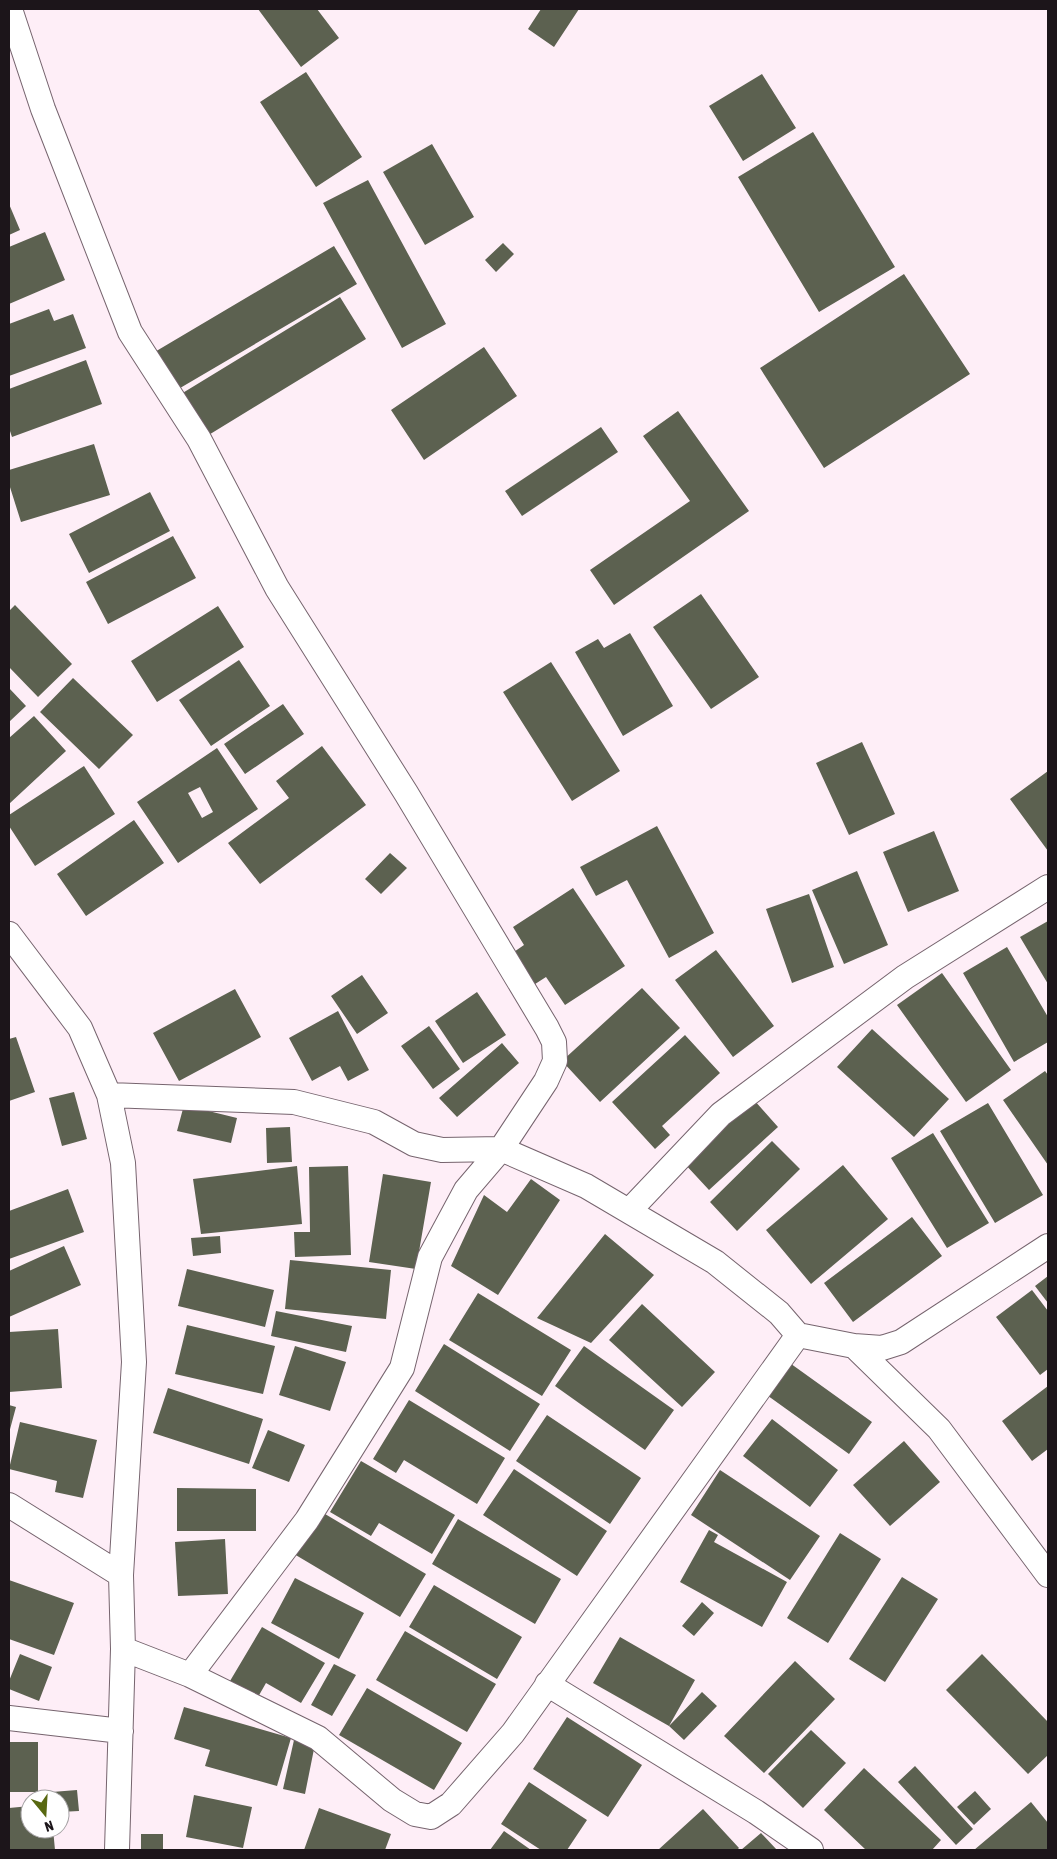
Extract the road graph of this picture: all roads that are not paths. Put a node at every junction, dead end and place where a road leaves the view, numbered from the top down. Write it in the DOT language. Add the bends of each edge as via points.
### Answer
graph roads {
  1 [pos="10,9"];
  2 [pos="1048,888"];
  3 [pos="9,934"];
  4 [pos="109,1095"];
  5 [pos="501,1149"];
  6 [pos="629,1211"];
  7 [pos="1048,1246"];
  8 [pos="798,1335"];
  9 [pos="854,1346"];
  10 [pos="9,1505"];
  11 [pos="121,1576"];
  12 [pos="1048,1576"];
  13 [pos="123,1649"];
  14 [pos="190,1675"];
  15 [pos="547,1684"];
  16 [pos="9,1718"];
  17 [pos="121,1731"];
  18 [pos="117,1850"];
  19 [pos="811,1850"];
  1 -- 5 [label="street" via="43,109 130,332 199,439 277,588 406,793 554,1042 556,1060 546,1081"];
  2 -- 6 [label="street" via="905,977 721,1114"];
  3 -- 4 [label="street" via="80,1028"];
  4 -- 5 [label="street" via="294,1102 374,1122 414,1144 442,1150"];
  4 -- 11 [label="street" via="122,1163 134,1362"];
  5 -- 6 [label="street" via="586,1186"];
  5 -- 14 [label="street" via="466,1190 430,1257 402,1368 307,1520"];
  6 -- 8 [label="street" via="715,1262 779,1313"];
  7 -- 9 [label="street" via="901,1342 882,1348"];
  8 -- 9 [label="street"];
  8 -- 15 [label="street"];
  9 -- 12 [label="street" via="939,1429"];
  10 -- 11 [label="street"];
  11 -- 13 [label="street"];
  13 -- 14 [label="street"];
  13 -- 17 [label="street"];
  14 -- 15 [label="street" via="318,1738 392,1800 414,1814 432,1817 450,1804 513,1733"];
  15 -- 19 [label="street" via="756,1812"];
  16 -- 17 [label="street"];
  17 -- 18 [label="street"];
}
